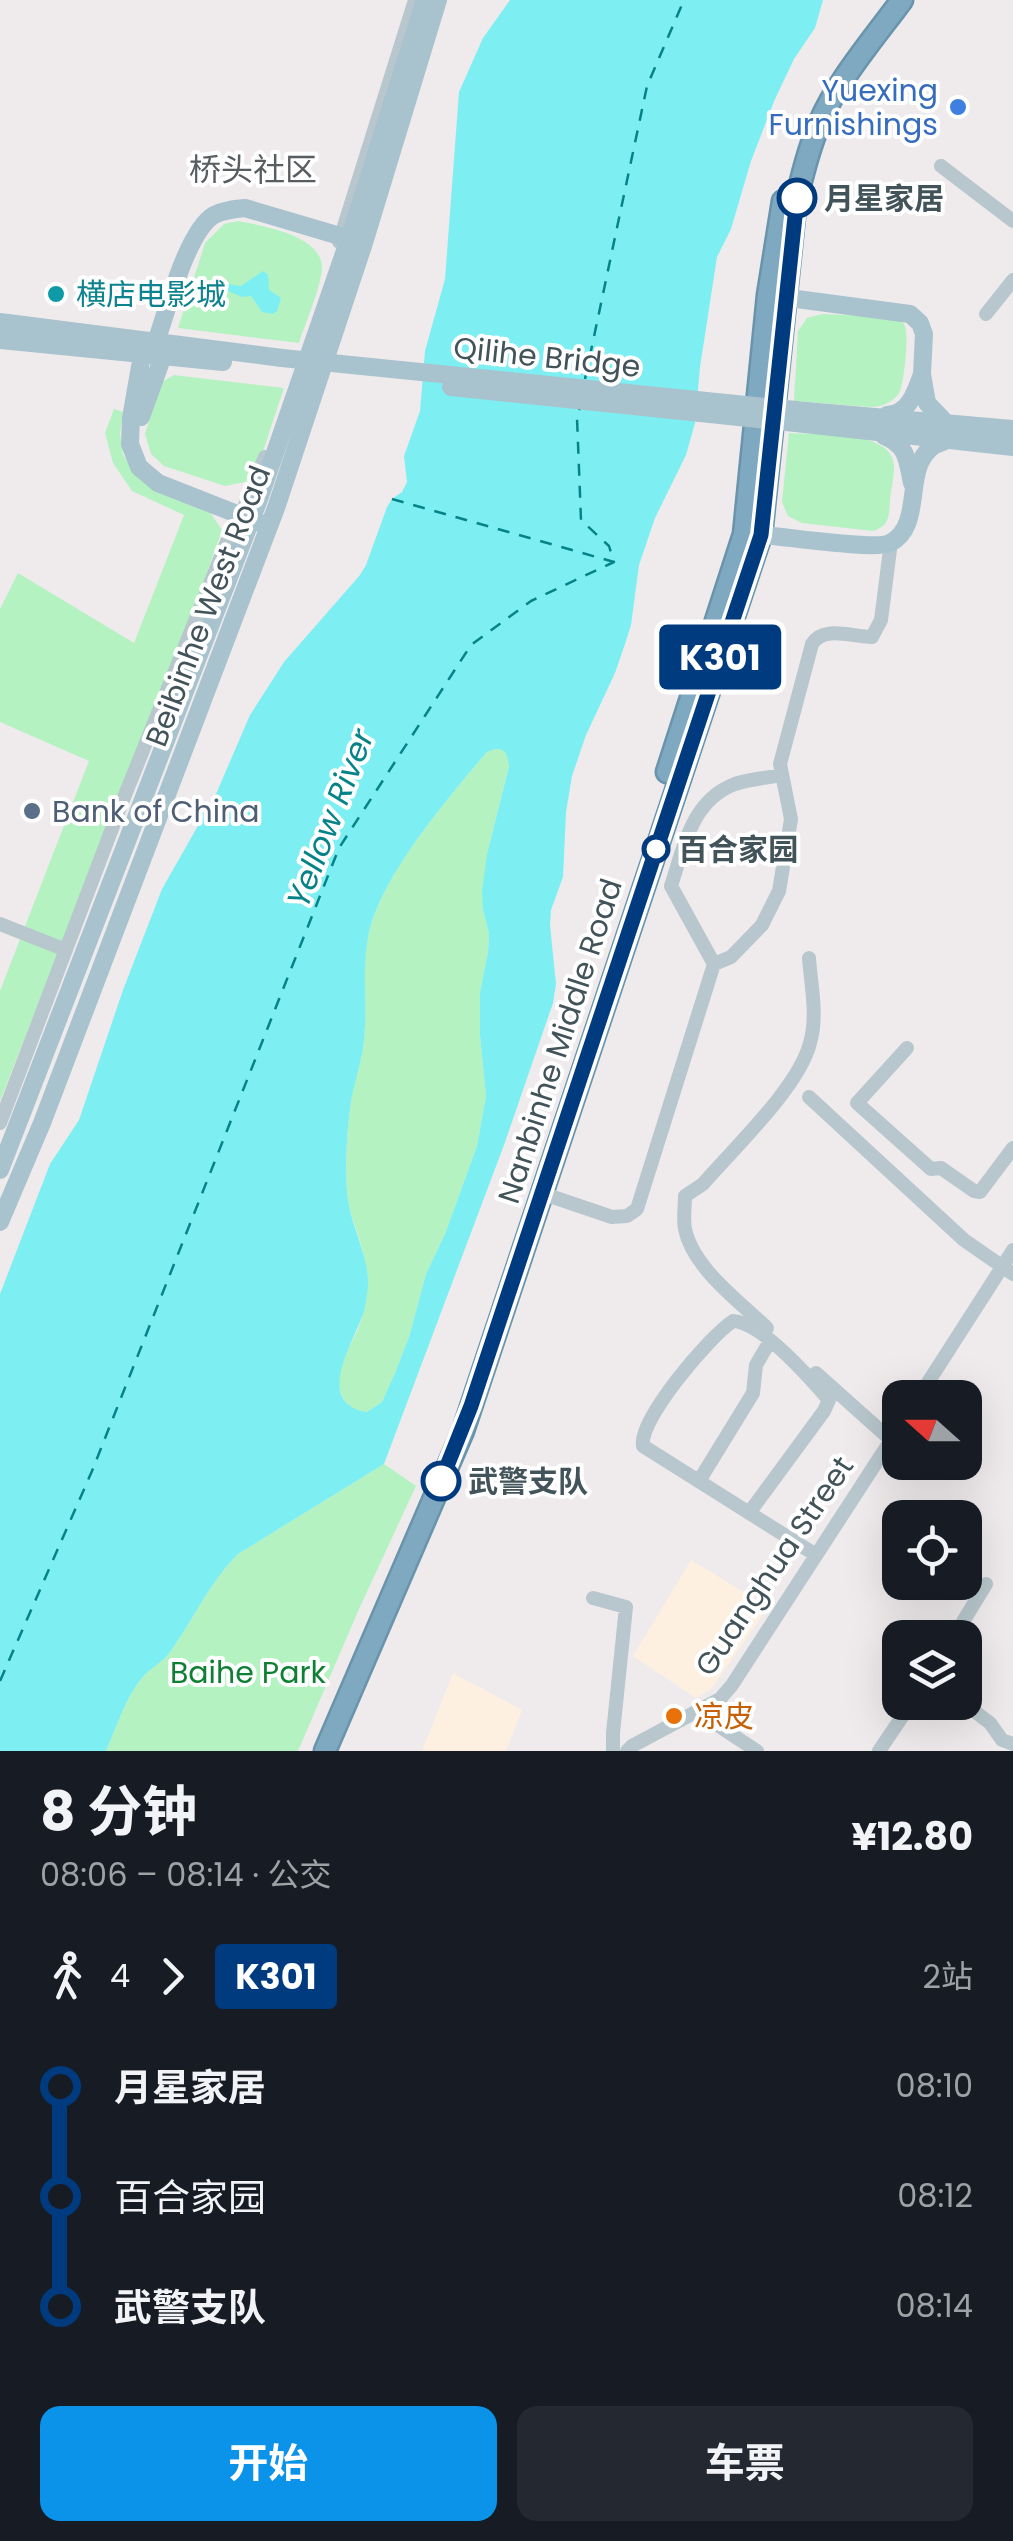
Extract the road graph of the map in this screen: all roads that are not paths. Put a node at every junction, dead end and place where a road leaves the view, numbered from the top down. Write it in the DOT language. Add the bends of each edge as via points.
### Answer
graph roads {
  1 [pos="415,0"];
  2 [pos="425,0"];
  3 [pos="438,0"];
  4 [pos="887,0"];
  5 [pos="902,0"];
  6 [pos="941,166"];
  7 [pos="1013,221"];
  8 [pos="350,245"];
  9 [pos="1013,280"];
  10 [pos="777,296"];
  11 [pos="986,314"];
  12 [pos="0,322"];
  13 [pos="0,340"];
  14 [pos="158,349"];
  15 [pos="922,374"];
  16 [pos="875,424"];
  17 [pos="1013,429"];
  18 [pos="946,432"];
  19 [pos="1013,446"];
  20 [pos="914,488"];
  21 [pos="257,512"];
  22 [pos="753,534"];
  23 [pos="891,542"];
  24 [pos="782,775"];
  25 [pos="658,842"];
  26 [pos="682,850"];
  27 [pos="0,924"];
  28 [pos="66,950"];
  29 [pos="808,958"];
  30 [pos="714,964"];
  31 [pos="907,1048"];
  32 [pos="808,1097"];
  33 [pos="7,1114"];
  34 [pos="42,1123"];
  35 [pos="1013,1148"];
  36 [pos="0,1170"];
  37 [pos="542,1193"];
  38 [pos="0,1222"];
  39 [pos="1013,1250"];
  40 [pos="1008,1270"];
  41 [pos="770,1342"];
  42 [pos="931,1380"];
  43 [pos="882,1432"];
  44 [pos="882,1454"];
  45 [pos="699,1481"];
  46 [pos="749,1513"];
  47 [pos="816,1556"];
  48 [pos="986,1584"];
  49 [pos="593,1598"];
  50 [pos="964,1620"];
  51 [pos="696,1711"];
  52 [pos="982,1717"];
  53 [pos="900,1720"];
  54 [pos="1013,1744"];
  55 [pos="312,1751"];
  56 [pos="325,1751"];
  57 [pos="614,1751"];
  58 [pos="627,1751"];
  59 [pos="757,1751"];
  60 [pos="879,1751"];
  1 -- 8 [label="street"];
  2 -- 8 [label="main road, Beibinhe West Road"];
  3 -- 8 [label="main road, Beibinhe West Road"];
  4 -- 10 [label="highway, Nanbinhe Middle Road" via="809,115 782,204"];
  5 -- 10 [label="highway, Nanbinhe Middle Road" via="820,120"];
  6 -- 7 [label="street"];
  8 -- 14 [label="main road" via="244,208 212,216 191,244"];
  8 -- 21 [label="main road, Beibinhe West Road"];
  8 -- 21 [label="street" via="264,462"];
  9 -- 11 [label="street"];
  10 -- 15 [label="main road" via="910,314 924,334"];
  10 -- 22 [label="highway, Nanbinhe Middle Road"];
  12 -- 14 [label="main road" via="107,334"];
  13 -- 14 [label="main road"];
  14 -- 16 [label="main road, Qilihe Bridge, bridge"];
  14 -- 21 [label="main road" via="131,418 130,444 139,468 158,483"];
  15 -- 16 [label="main road" via="911,402"];
  15 -- 18 [label="main road" via="927,403"];
  16 -- 18 [label="main road, Qilihe Bridge"];
  16 -- 20 [label="main road" via="904,449"];
  17 -- 18 [label="main road"];
  18 -- 19 [label="main road"];
  18 -- 20 [label="main road" via="921,462"];
  20 -- 23 [label="main road" via="905,530"];
  21 -- 28 [label="street" via="228,539"];
  21 -- 33 [label="main road, Beibinhe West Road"];
  21 -- 34 [label="main road, Beibinhe West Road"];
  22 -- 23 [label="main road" via="872,546"];
  22 -- 25 [label="highway, Nanbinhe Middle Road"];
  22 -- 55 [label="highway, Nanbinhe Middle Road" via="451,1426"];
  23 -- 24 [label="street" via="872,637 824,633 812,644"];
  24 -- 26 [label="street" via="711,796"];
  24 -- 30 [label="street" via="791,819 779,891 762,925 730,958"];
  25 -- 26 [label="street"];
  25 -- 37 [label="highway, Nanbinhe Middle Road"];
  26 -- 30 [label="street" via="671,886"];
  27 -- 28 [label="street"];
  28 -- 33 [label="street"];
  29 -- 43 [label="street" via="811,1043 796,1078 685,1196 684,1226 694,1255 712,1275"];
  30 -- 37 [label="street" via="637,1209 612,1217"];
  31 -- 35 [label="street" via="857,1103 878,1124 931,1169 941,1168 974,1191 980,1192"];
  32 -- 40 [label="street" via="964,1240"];
  33 -- 34 [label="street"];
  33 -- 36 [label="main road, Beibinhe West Road"];
  34 -- 38 [label="main road, Beibinhe West Road"];
  37 -- 56 [label="highway, Nanbinhe Middle Road" via="463,1430"];
  39 -- 40 [label="street"];
  40 -- 42 [label="street"];
  41 -- 45 [label="street" via="756,1364 753,1394"];
  41 -- 45 [label="street" via="745,1321 733,1321 693,1360 652,1417 644,1446"];
  41 -- 46 [label="street" via="829,1400"];
  44 -- 47 [label="street, Guanghua Street"];
  45 -- 46 [label="street"];
  46 -- 47 [label="street"];
  47 -- 51 [label="street, Guanghua Street" via="732,1685"];
  48 -- 50 [label="street"];
  49 -- 57 [label="street" via="626,1607"];
  51 -- 58 [label="street, Guanghua Street"];
  51 -- 59 [label="street"];
  52 -- 54 [label="street"];
  53 -- 60 [label="street"];
}
